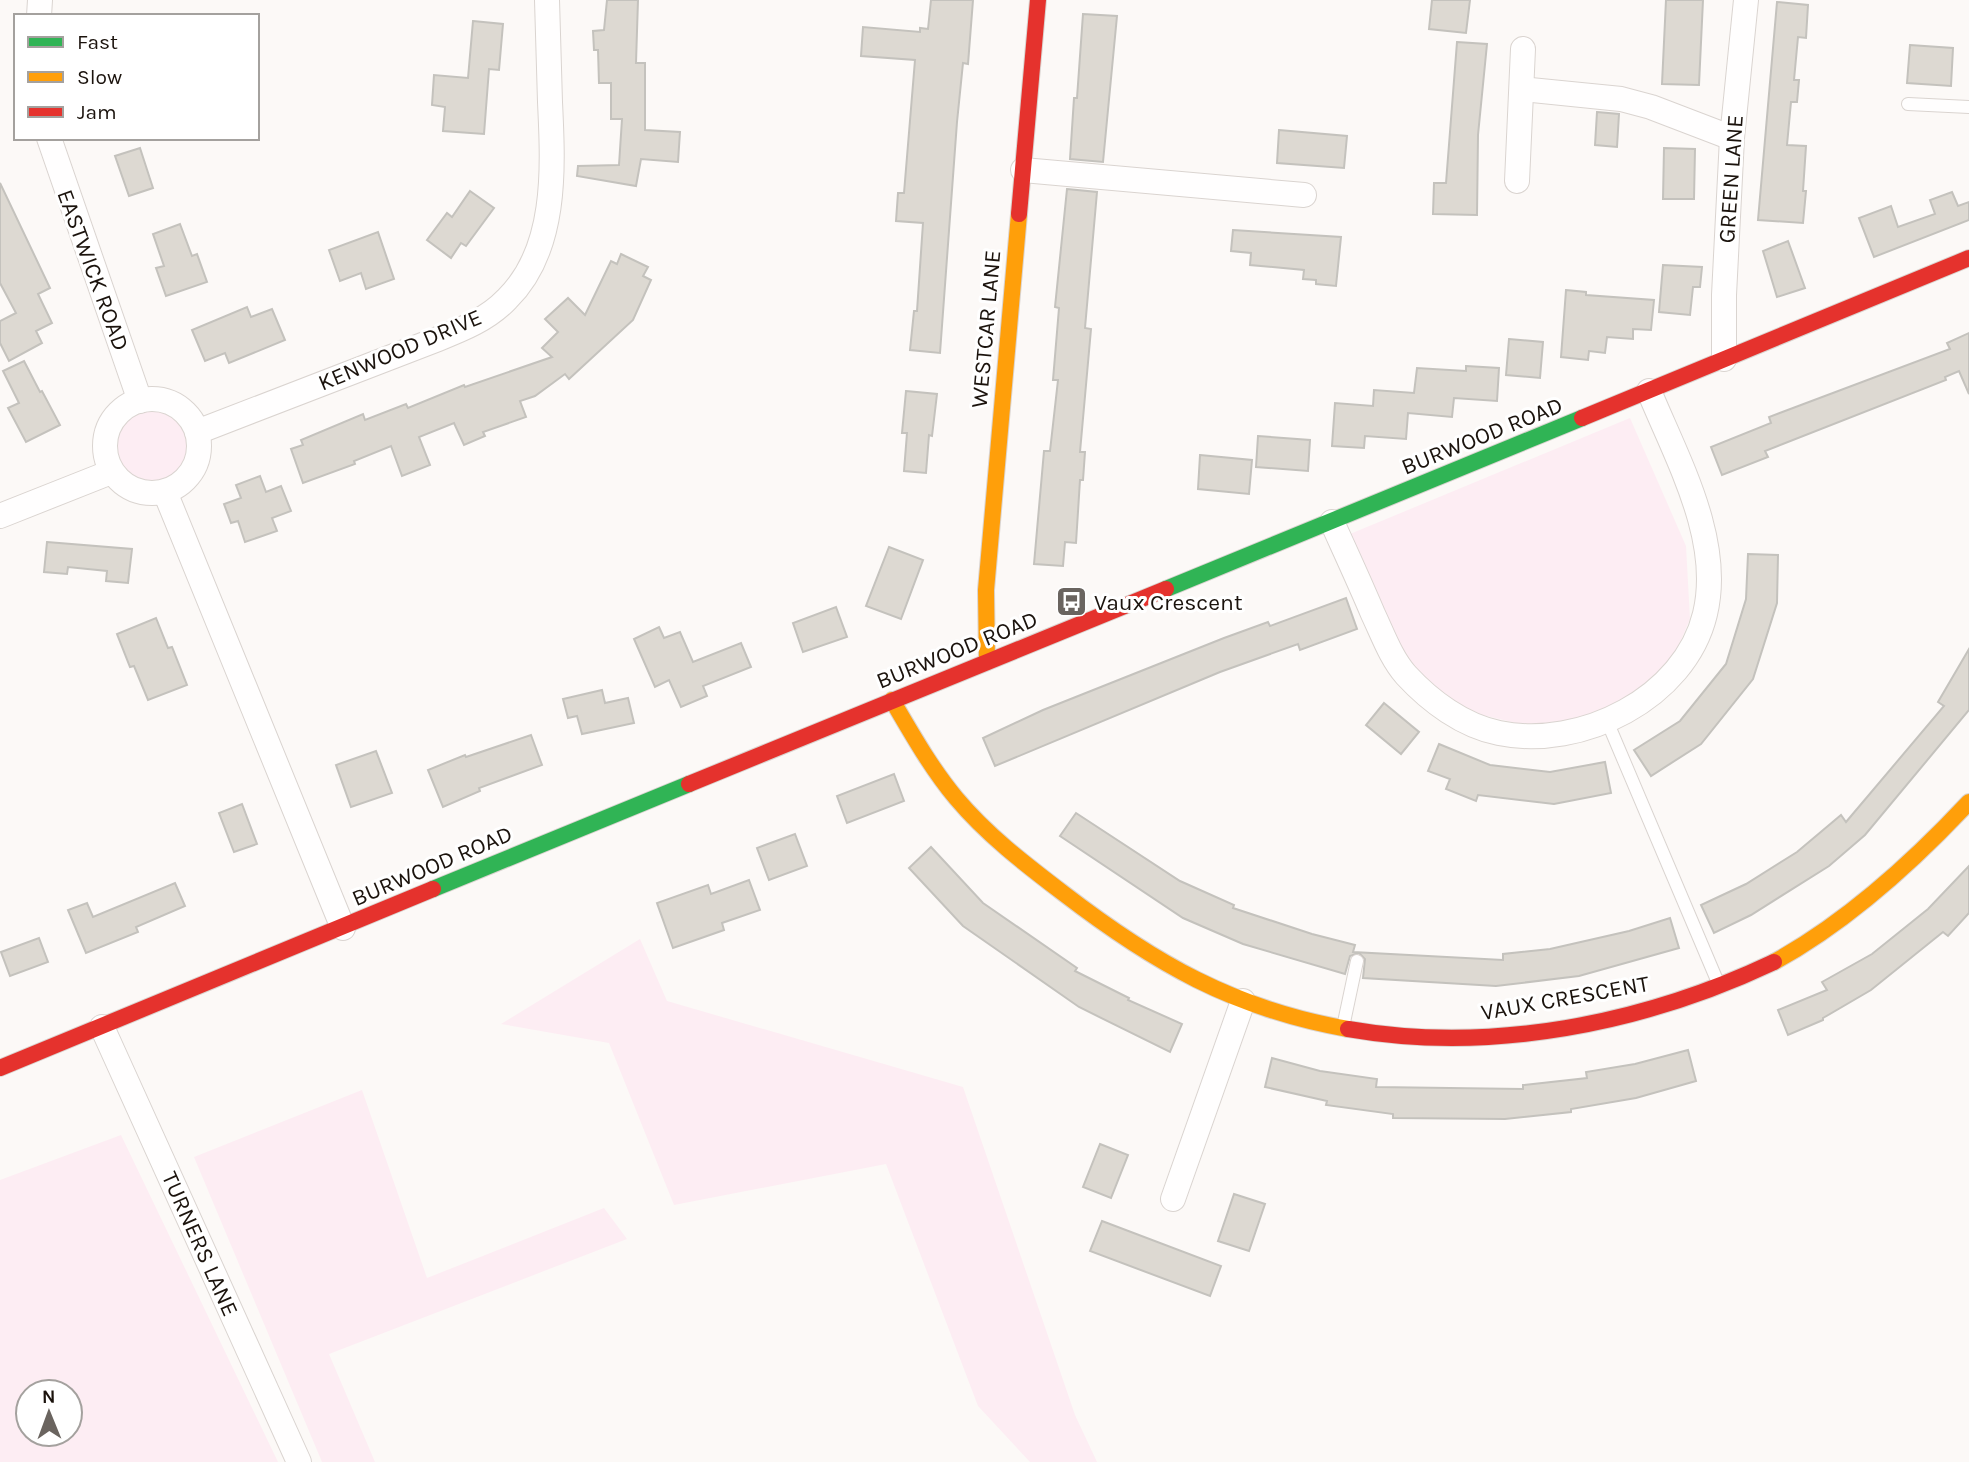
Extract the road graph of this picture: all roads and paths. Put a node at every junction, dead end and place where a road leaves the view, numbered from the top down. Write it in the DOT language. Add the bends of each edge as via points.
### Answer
graph roads {
  1 [pos="547,0"];
  2 [pos="1038,0"];
  3 [pos="1746,0"];
  4 [pos="1524,50"];
  5 [pos="1522,89"];
  6 [pos="1908,104"];
  7 [pos="1969,107"];
  8 [pos="1732,138"];
  9 [pos="50,140"];
  10 [pos="1023,170"];
  11 [pos="1517,181"];
  12 [pos="1304,195"];
  13 [pos="1969,258"];
  14 [pos="1724,359"];
  15 [pos="1649,391"];
  16 [pos="140,401"];
  17 [pos="197,432"];
  18 [pos="111,471"];
  19 [pos="165,492"];
  20 [pos="0,516"];
  21 [pos="1332,522"];
  22 [pos="987,662"];
  23 [pos="892,700"];
  24 [pos="1606,722"];
  25 [pos="1969,803"];
  26 [pos="343,928"];
  27 [pos="1357,961"];
  28 [pos="1718,985"];
  29 [pos="1243,1001"];
  30 [pos="102,1027"];
  31 [pos="1342,1027"];
  32 [pos="0,1068"];
  33 [pos="1173,1199"];
  34 [pos="296,1461"];
  1 -- 17 [label="street, KENWOOD DRIVE" via="550,197 542,237 527,272 508,299 477,323 438,340"];
  2 -- 10 [label="street, WESTCAR LANE"];
  3 -- 8 [label="street, GREEN LANE"];
  4 -- 5 [label="street"];
  5 -- 8 [label="street" via="1621,99"];
  5 -- 11 [label="street"];
  6 -- 7 [label="lane"];
  8 -- 14 [label="street, GREEN LANE"];
  9 -- 16 [label="street, EASTWICK ROAD"];
  10 -- 12 [label="street"];
  10 -- 22 [label="street, WESTCAR LANE" via="986,590"];
  13 -- 14 [label="street, BURWOOD ROAD"];
  14 -- 15 [label="street, BURWOOD ROAD"];
  15 -- 21 [label="street, BURWOOD ROAD"];
  15 -- 24 [label="street" via="1700,517 1709,558 1705,614 1689,655 1661,688"];
  16 -- 17 [label="street" via="169,401 190,417"];
  16 -- 18 [label="street" via="121,410 110,424 105,451"];
  17 -- 19 [label="street" via="200,452 196,466 190,476"];
  18 -- 19 [label="street" via="138,492"];
  18 -- 20 [label="street"];
  19 -- 26 [label="street"];
  21 -- 22 [label="street, BURWOOD ROAD"];
  21 -- 24 [label="street" via="1390,650 1404,673 1444,709 1499,733 1572,732"];
  22 -- 23 [label="street, BURWOOD ROAD"];
  23 -- 26 [label="street, BURWOOD ROAD"];
  23 -- 29 [label="street, VAUX CRESCENT" via="944,782 1009,852 1136,947"];
  24 -- 28 [label="lane"];
  25 -- 28 [label="street, VAUX CRESCENT" via="1898,873 1800,947"];
  26 -- 30 [label="street, BURWOOD ROAD"];
  27 -- 31 [label="lane"];
  28 -- 31 [label="street, VAUX CRESCENT" via="1630,1014 1526,1032 1459,1039"];
  29 -- 31 [label="street, VAUX CRESCENT"];
  29 -- 33 [label="street"];
  30 -- 32 [label="street, BURWOOD ROAD"];
  30 -- 34 [label="street, TURNERS LANE"];
}
